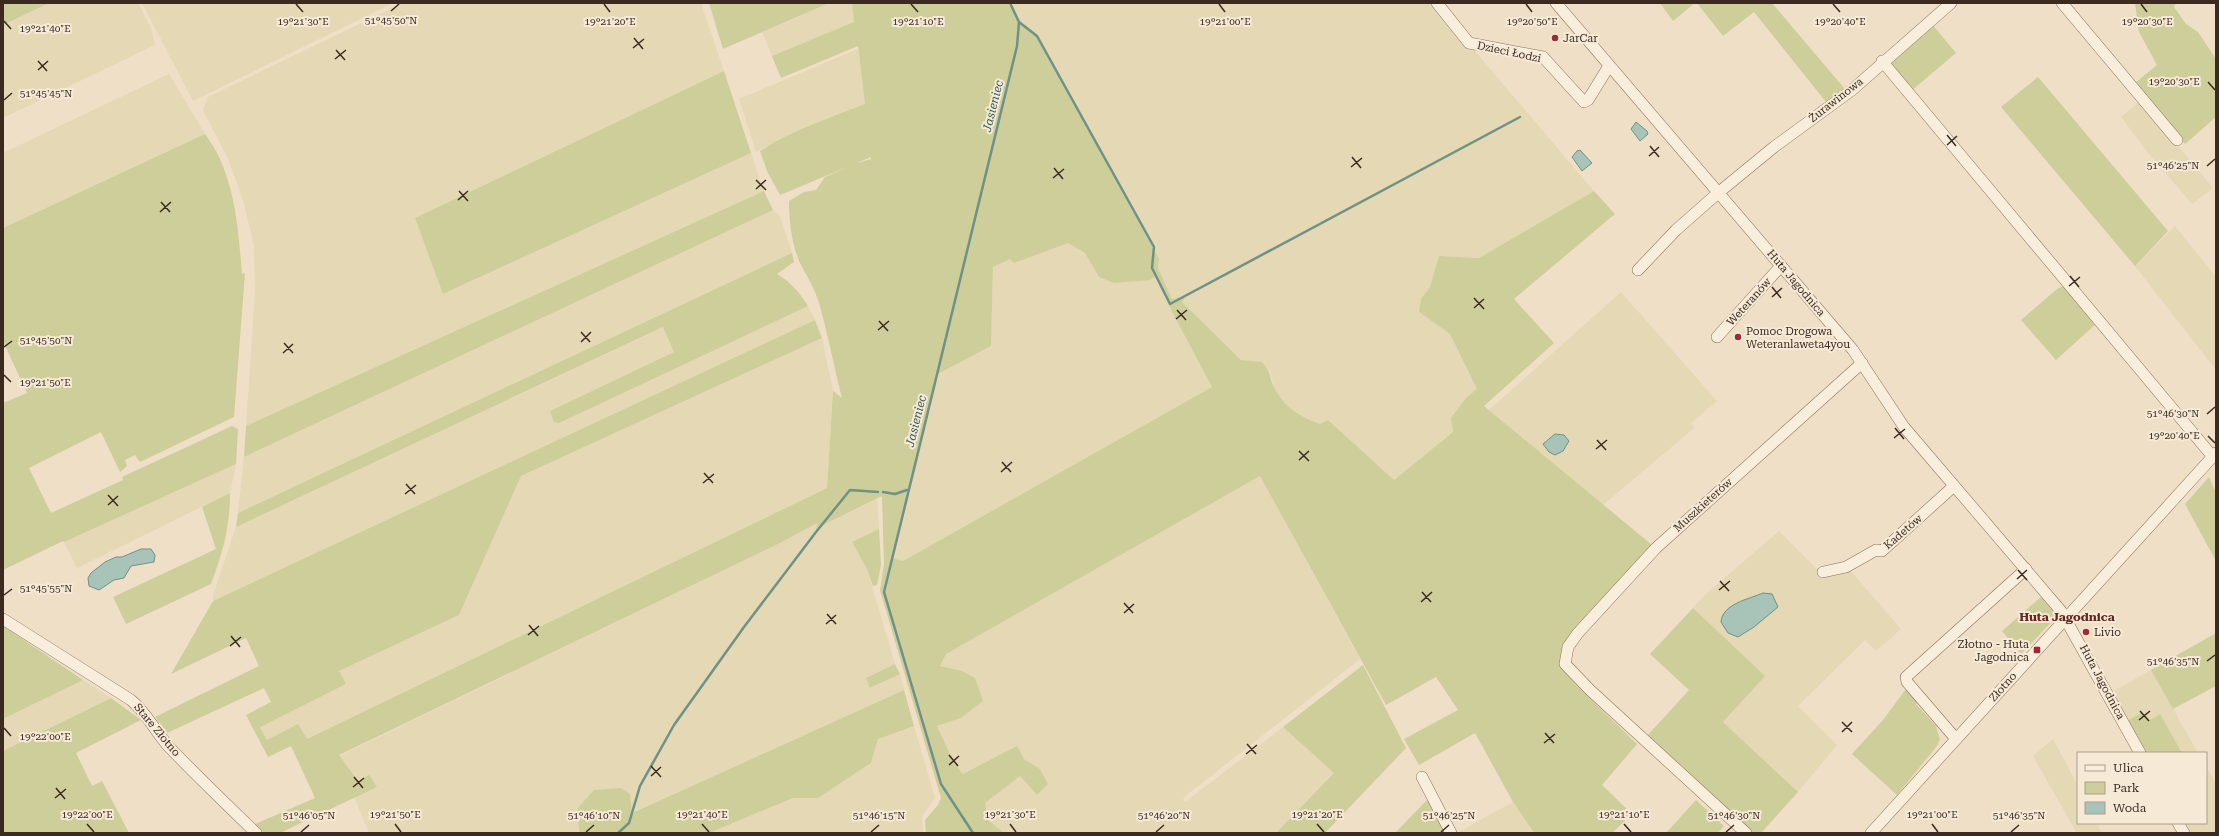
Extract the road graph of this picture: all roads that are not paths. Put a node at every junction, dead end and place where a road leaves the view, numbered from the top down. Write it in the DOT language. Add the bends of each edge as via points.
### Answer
graph roads {
  1 [pos="1437,3"];
  2 [pos="1556,3"];
  3 [pos="1951,3"];
  4 [pos="2062,3"];
  5 [pos="1882,61"];
  6 [pos="1609,66"];
  7 [pos="2177,140"];
  8 [pos="1718,193"];
  9 [pos="1781,266"];
  10 [pos="1638,270"];
  11 [pos="1717,337"];
  12 [pos="1862,363"];
  13 [pos="2214,455"];
  14 [pos="1954,486"];
  15 [pos="2026,569"];
  16 [pos="1822,572"];
  17 [pos="2066,617"];
  18 [pos="3,619"];
  19 [pos="1956,739"];
  20 [pos="2139,752"];
  21 [pos="1422,777"];
  22 [pos="2179,824"];
  23 [pos="256,833"];
  24 [pos="1451,833"];
  25 [pos="1746,833"];
  26 [pos="1871,833"];
  27 [pos="2184,833"];
  1 -- 6 [label="street, Dzieci Łodzi" via="1469,43 1543,57 1583,102 1588,100"];
  2 -- 6 [label="street, Huta Jagodnica"];
  3 -- 5 [label="street, Żurawinowa"];
  4 -- 7 [label="street"];
  5 -- 8 [label="street, Żurawinowa" via="1852,90 1774,147"];
  5 -- 13 [label="street"];
  6 -- 8 [label="street, Huta Jagodnica"];
  8 -- 9 [label="street, Huta Jagodnica"];
  8 -- 10 [label="street, Żurawinowa" via="1676,230"];
  9 -- 11 [label="street, Weteranów"];
  9 -- 12 [label="street, Huta Jagodnica"];
  12 -- 14 [label="street, Huta Jagodnica" via="1904,427"];
  12 -- 25 [label="street, Muszkieterów" via="1656,548 1568,647 1565,664"];
  13 -- 17 [label="street, Złotno"];
  14 -- 15 [label="street, Huta Jagodnica"];
  14 -- 16 [label="street, Kadetów" via="1882,551 1869,552 1846,567"];
  15 -- 17 [label="street, Huta Jagodnica"];
  15 -- 19 [label="street" via="1906,677 1907,682"];
  17 -- 19 [label="street, Złotno"];
  17 -- 20 [label="street, Huta Jagodnica"];
  18 -- 23 [label="street, Stare Złotno" via="131,700 170,748"];
  19 -- 26 [label="street, Złotno"];
  21 -- 24 [label="street"];
  22 -- 27 [label="street"];
}
